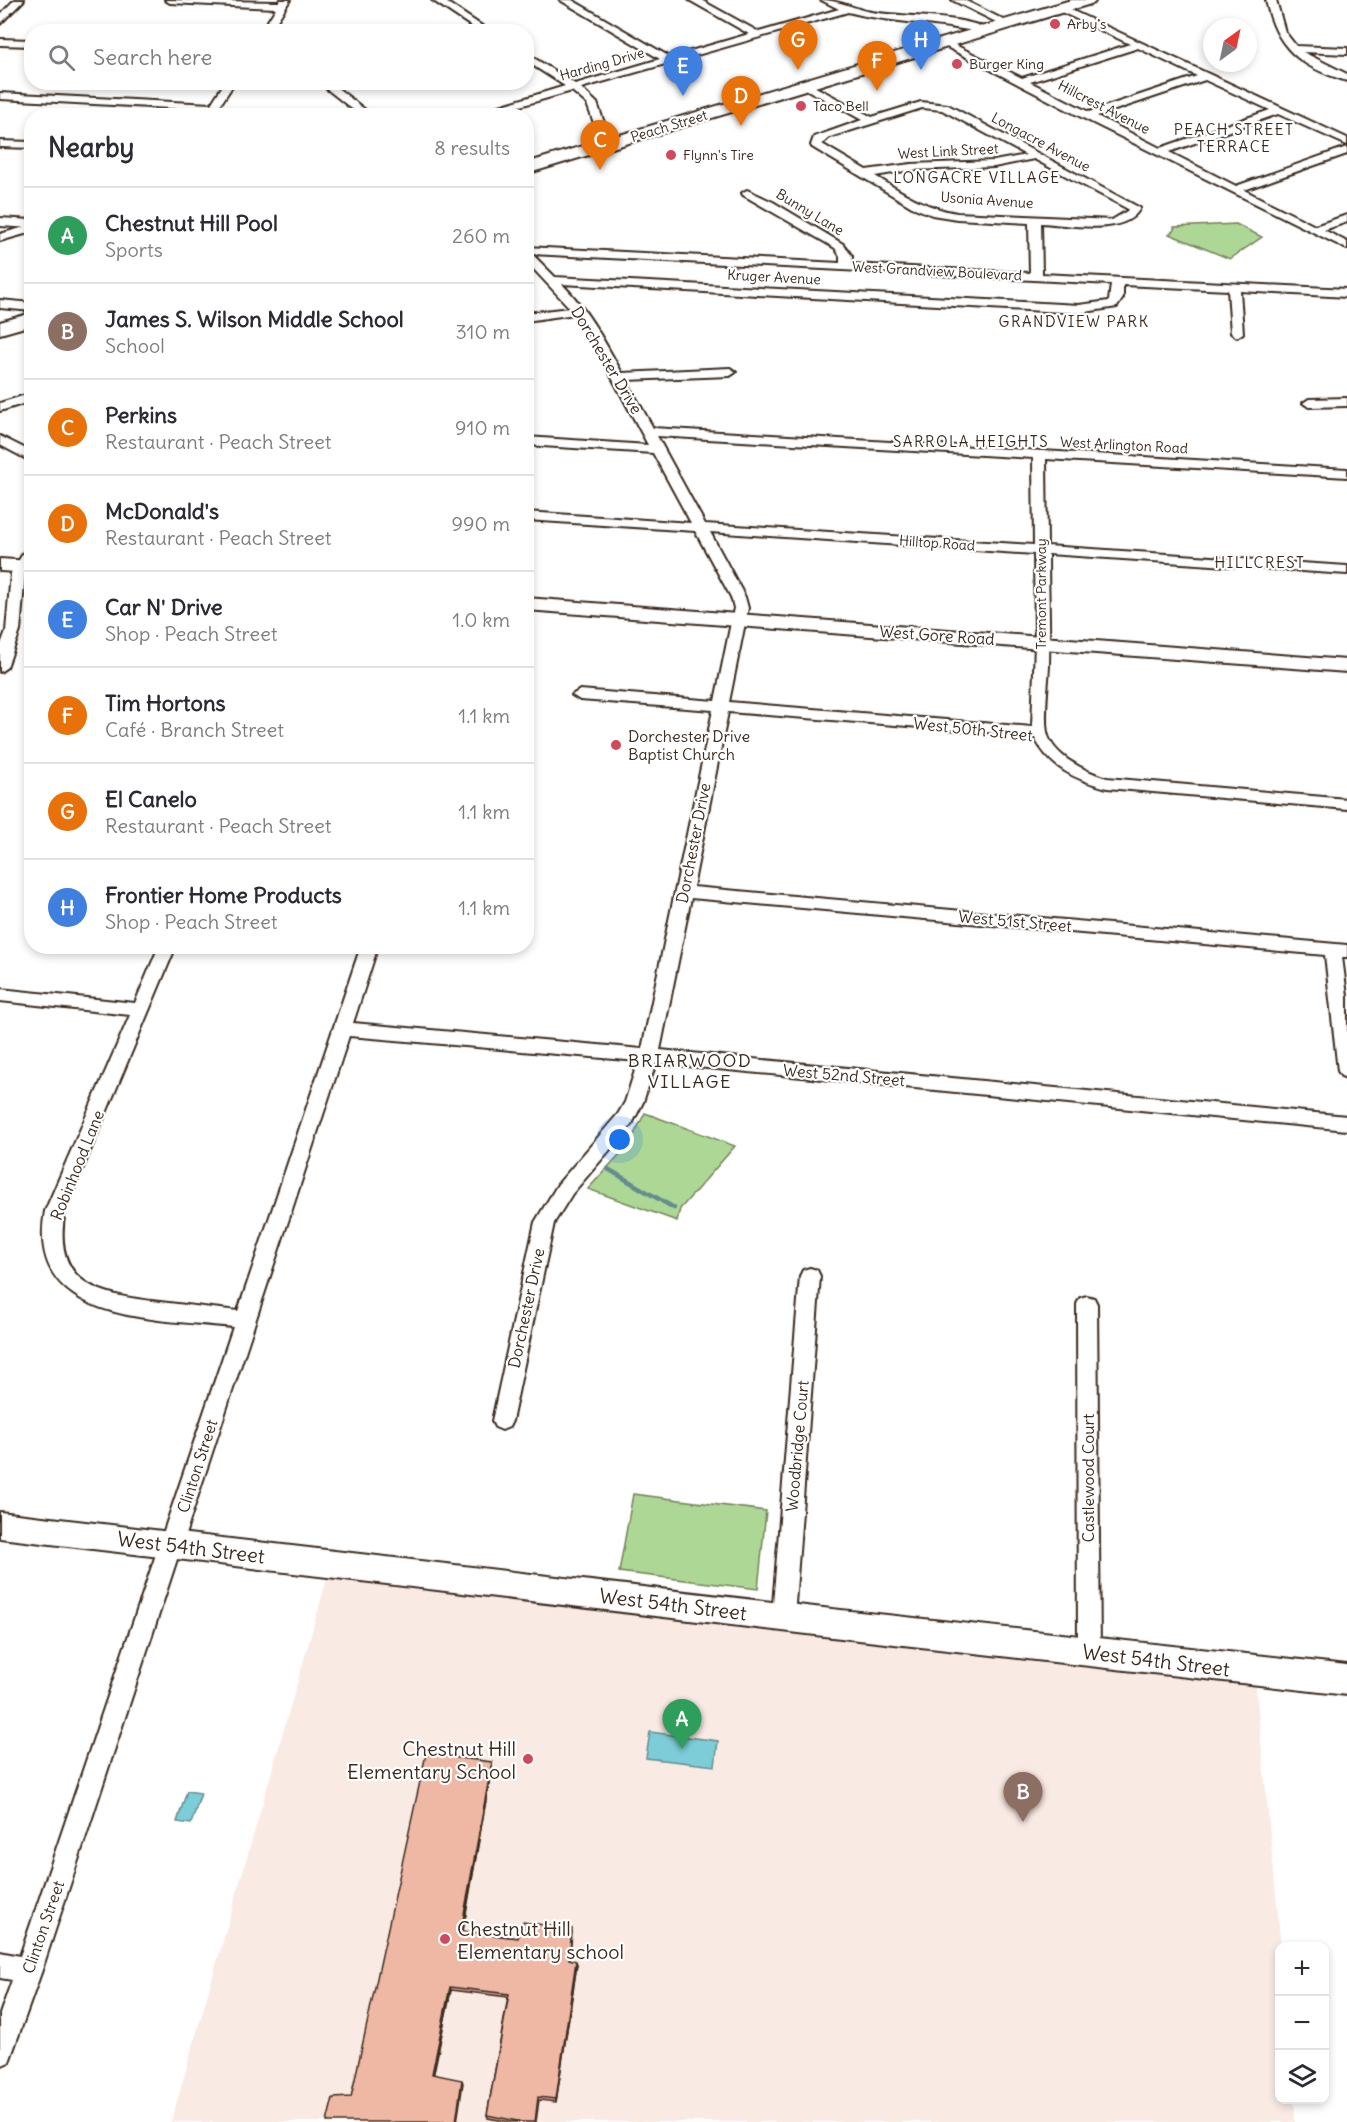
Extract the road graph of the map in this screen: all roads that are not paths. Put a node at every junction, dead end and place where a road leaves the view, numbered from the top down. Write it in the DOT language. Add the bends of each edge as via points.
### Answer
graph roads {
  1 [pos="19,0"];
  2 [pos="170,0"];
  3 [pos="437,0"];
  4 [pos="565,0"];
  5 [pos="694,0"];
  6 [pos="826,0"];
  7 [pos="957,0"];
  8 [pos="1088,0"];
  9 [pos="1271,0"];
  10 [pos="283,3"];
  11 [pos="1060,8"];
  12 [pos="845,10"];
  13 [pos="0,21"];
  14 [pos="270,24"];
  15 [pos="474,24"];
  16 [pos="1007,24"];
  17 [pos="986,31"];
  18 [pos="758,35"];
  19 [pos="0,42"];
  20 [pos="24,43"];
  21 [pos="944,44"];
  22 [pos="1138,45"];
  23 [pos="1292,49"];
  24 [pos="1347,51"];
  25 [pos="668,60"];
  26 [pos="534,61"];
  27 [pos="1206,76"];
  28 [pos="1347,78"];
  29 [pos="1020,82"];
  30 [pos="806,85"];
  31 [pos="574,86"];
  32 [pos="225,90"];
  33 [pos="334,90"];
  34 [pos="0,96"];
  35 [pos="80,100"];
  36 [pos="74,108"];
  37 [pos="175,108"];
  38 [pos="213,108"];
  39 [pos="357,108"];
  40 [pos="499,108"];
  41 [pos="1279,110"];
  42 [pos="1087,116"];
  43 [pos="871,121"];
  44 [pos="1347,142"];
  45 [pos="614,143"];
  46 [pos="0,144"];
  47 [pos="24,145"];
  48 [pos="1347,150"];
  49 [pos="1159,152"];
  50 [pos="1035,156"];
  51 [pos="534,167"];
  52 [pos="863,174"];
  53 [pos="1234,190"];
  54 [pos="747,193"];
  55 [pos="1134,208"];
  56 [pos="1347,218"];
  57 [pos="1035,219"];
  58 [pos="0,222"];
  59 [pos="24,224"];
  60 [pos="24,230"];
  61 [pos="1314,230"];
  62 [pos="0,238"];
  63 [pos="1347,246"];
  64 [pos="534,252"];
  65 [pos="534,261"];
  66 [pos="846,266"];
  67 [pos="1036,276"];
  68 [pos="552,280"];
  69 [pos="1117,282"];
  70 [pos="1234,288"];
  71 [pos="1347,293"];
  72 [pos="0,304"];
  73 [pos="24,306"];
  74 [pos="579,310"];
  75 [pos="534,316"];
  76 [pos="24,321"];
  77 [pos="0,328"];
  78 [pos="1237,333"];
  79 [pos="730,372"];
  80 [pos="619,377"];
  81 [pos="24,400"];
  82 [pos="1347,402"];
  83 [pos="1309,404"];
  84 [pos="0,407"];
  85 [pos="649,432"];
  86 [pos="0,440"];
  87 [pos="534,441"];
  88 [pos="658,449"];
  89 [pos="24,454"];
  90 [pos="1039,455"];
  91 [pos="1347,473"];
  92 [pos="534,517"];
  93 [pos="701,528"];
  94 [pos="1041,549"];
  95 [pos="0,565"];
  96 [pos="24,567"];
  97 [pos="1347,570"];
  98 [pos="24,577"];
  99 [pos="534,605"];
  100 [pos="739,620"];
  101 [pos="1042,643"];
  102 [pos="0,666"];
  103 [pos="1347,666"];
  104 [pos="580,695"];
  105 [pos="720,706"];
  106 [pos="1039,732"];
  107 [pos="1347,804"];
  108 [pos="683,892"];
  109 [pos="1340,950"];
  110 [pos="165,954"];
  111 [pos="367,954"];
  112 [pos="0,994"];
  113 [pos="142,1010"];
  114 [pos="342,1029"];
  115 [pos="648,1056"];
  116 [pos="1347,1071"];
  117 [pos="1347,1123"];
  118 [pos="810,1276"];
  119 [pos="1087,1304"];
  120 [pos="246,1320"];
  121 [pos="502,1421"];
  122 [pos="0,1525"];
  123 [pos="171,1545"];
  124 [pos="783,1617"];
  125 [pos="1089,1652"];
  126 [pos="1347,1680"];
  127 [pos="0,1965"];
  128 [pos="29,1970"];
  129 [pos="0,2053"];
  1 -- 13 [label="street"];
  2 -- 10 [label="street"];
  3 -- 15 [label="street"];
  4 -- 25 [label="street"];
  5 -- 18 [label="street"];
  6 -- 12 [label="street"];
  7 -- 16 [label="street"];
  8 -- 11 [label="main road, Peach Street"];
  9 -- 23 [label="street" via="1278,30"];
  10 -- 14 [label="street"];
  11 -- 16 [label="main road, Peach Street"];
  11 -- 22 [label="street"];
  12 -- 17 [label="street, Harding Drive" via="891,19 964,24"];
  12 -- 18 [label="street, Harding Drive"];
  16 -- 17 [label="main road, Peach Street"];
  17 -- 21 [label="main road, Peach Street"];
  18 -- 25 [label="street, Harding Drive"];
  19 -- 20 [label="street"];
  21 -- 29 [label="street, Hillcrest Avenue"];
  21 -- 30 [label="main road, Peach Street"];
  22 -- 27 [label="street"];
  22 -- 29 [label="street"];
  23 -- 24 [label="street"];
  23 -- 28 [label="street"];
  25 -- 31 [label="street, Harding Drive"];
  26 -- 31 [label="street"];
  27 -- 41 [label="street"];
  27 -- 42 [label="street"];
  29 -- 42 [label="street, Hillcrest Avenue"];
  30 -- 43 [label="street"];
  30 -- 45 [label="main road, Peach Street"];
  31 -- 40 [label="street, Harding Drive"];
  31 -- 45 [label="street" via="589,99 602,132"];
  32 -- 38 [label="street"];
  33 -- 39 [label="street"];
  34 -- 35 [label="street"];
  35 -- 36 [label="street"];
  35 -- 37 [label="street"];
  41 -- 44 [label="street"];
  41 -- 49 [label="street"];
  42 -- 49 [label="street, Hillcrest Avenue"];
  43 -- 50 [label="street, Longacre Avenue" via="921,105 944,107"];
  43 -- 52 [label="street, Usonia Avenue" via="816,142 822,151"];
  45 -- 51 [label="main road, Peach Street"];
  46 -- 47 [label="street"];
  48 -- 53 [label="street"];
  49 -- 53 [label="street, Hillcrest Avenue"];
  50 -- 52 [label="street, West Link Street" via="994,164 911,167"];
  50 -- 55 [label="street, Longacre Avenue"];
  52 -- 57 [label="street, Usonia Avenue" via="936,213"];
  53 -- 61 [label="street, Hillcrest Avenue"];
  54 -- 66 [label="street, Bunny Lane" via="839,246 846,256"];
  55 -- 57 [label="street, Usonia Avenue" via="1130,216 1112,223"];
  56 -- 61 [label="street"];
  57 -- 67 [label="street"];
  58 -- 59 [label="street"];
  60 -- 62 [label="street"];
  61 -- 63 [label="street, Hillcrest Avenue"];
  64 -- 66 [label="street, West Grandview Boulevard"];
  65 -- 68 [label="street, Dorchester Drive"];
  66 -- 67 [label="street, West Grandview Boulevard"];
  67 -- 69 [label="street, West Grandview Boulevard"];
  68 -- 69 [label="street, Kruger Avenue" via="1079,309 1113,304"];
  68 -- 74 [label="street, Dorchester Drive"];
  69 -- 70 [label="street, West Grandview Boulevard"];
  70 -- 71 [label="street, West Grandview Boulevard"];
  70 -- 78 [label="street"];
  72 -- 73 [label="street"];
  74 -- 75 [label="street"];
  74 -- 80 [label="street, Dorchester Drive"];
  76 -- 77 [label="main road"];
  79 -- 80 [label="street"];
  80 -- 85 [label="street, Dorchester Drive"];
  81 -- 84 [label="street"];
  82 -- 83 [label="street"];
  85 -- 88 [label="street, Dorchester Drive"];
  85 -- 90 [label="street, West Arlington Road"];
  86 -- 89 [label="street"];
  87 -- 88 [label="street"];
  88 -- 93 [label="street, Dorchester Drive"];
  90 -- 91 [label="street, West Arlington Road"];
  90 -- 94 [label="street, Tremont Parkway"];
  92 -- 93 [label="street, Hilltop Road"];
  93 -- 94 [label="street, Hilltop Road"];
  93 -- 100 [label="street, Dorchester Drive" via="738,597"];
  94 -- 97 [label="street, Hilltop Road"];
  94 -- 101 [label="street, Tremont Parkway"];
  95 -- 96 [label="street"];
  98 -- 102 [label="street" via="13,631"];
  99 -- 100 [label="street, West Gore Road"];
  100 -- 101 [label="street, West Gore Road"];
  100 -- 105 [label="street, Dorchester Drive"];
  101 -- 103 [label="street, West Gore Road"];
  101 -- 106 [label="street, Tremont Parkway"];
  104 -- 105 [label="street, West 50th Street"];
  105 -- 106 [label="street, West 50th Street"];
  105 -- 108 [label="street, Dorchester Drive"];
  106 -- 107 [label="street, West 50th Street" via="1048,750 1060,761 1088,778 1107,783"];
  108 -- 109 [label="street, West 51st Street"];
  108 -- 115 [label="street, Dorchester Drive"];
  109 -- 116 [label="street"];
  110 -- 113 [label="street, Robinhood Lane"];
  111 -- 114 [label="street, Clinton Street"];
  112 -- 113 [label="street"];
  113 -- 120 [label="street, Robinhood Lane" via="55,1211 51,1239 56,1258 72,1282 98,1299"];
  114 -- 115 [label="street, West 52nd Street"];
  114 -- 120 [label="street, Clinton Street"];
  115 -- 117 [label="street, West 52nd Street"];
  115 -- 121 [label="street, Dorchester Drive" via="625,1119 565,1189 545,1222"];
  118 -- 124 [label="street, Woodbridge Court"];
  119 -- 125 [label="street, Castlewood Court"];
  120 -- 123 [label="street, Clinton Street"];
  122 -- 123 [label="street, West 54th Street"];
  123 -- 124 [label="street, West 54th Street"];
  123 -- 128 [label="street, Clinton Street"];
  124 -- 125 [label="street, West 54th Street"];
  125 -- 126 [label="street, West 54th Street"];
  127 -- 128 [label="street"];
  128 -- 129 [label="street, Clinton Street"];
}
